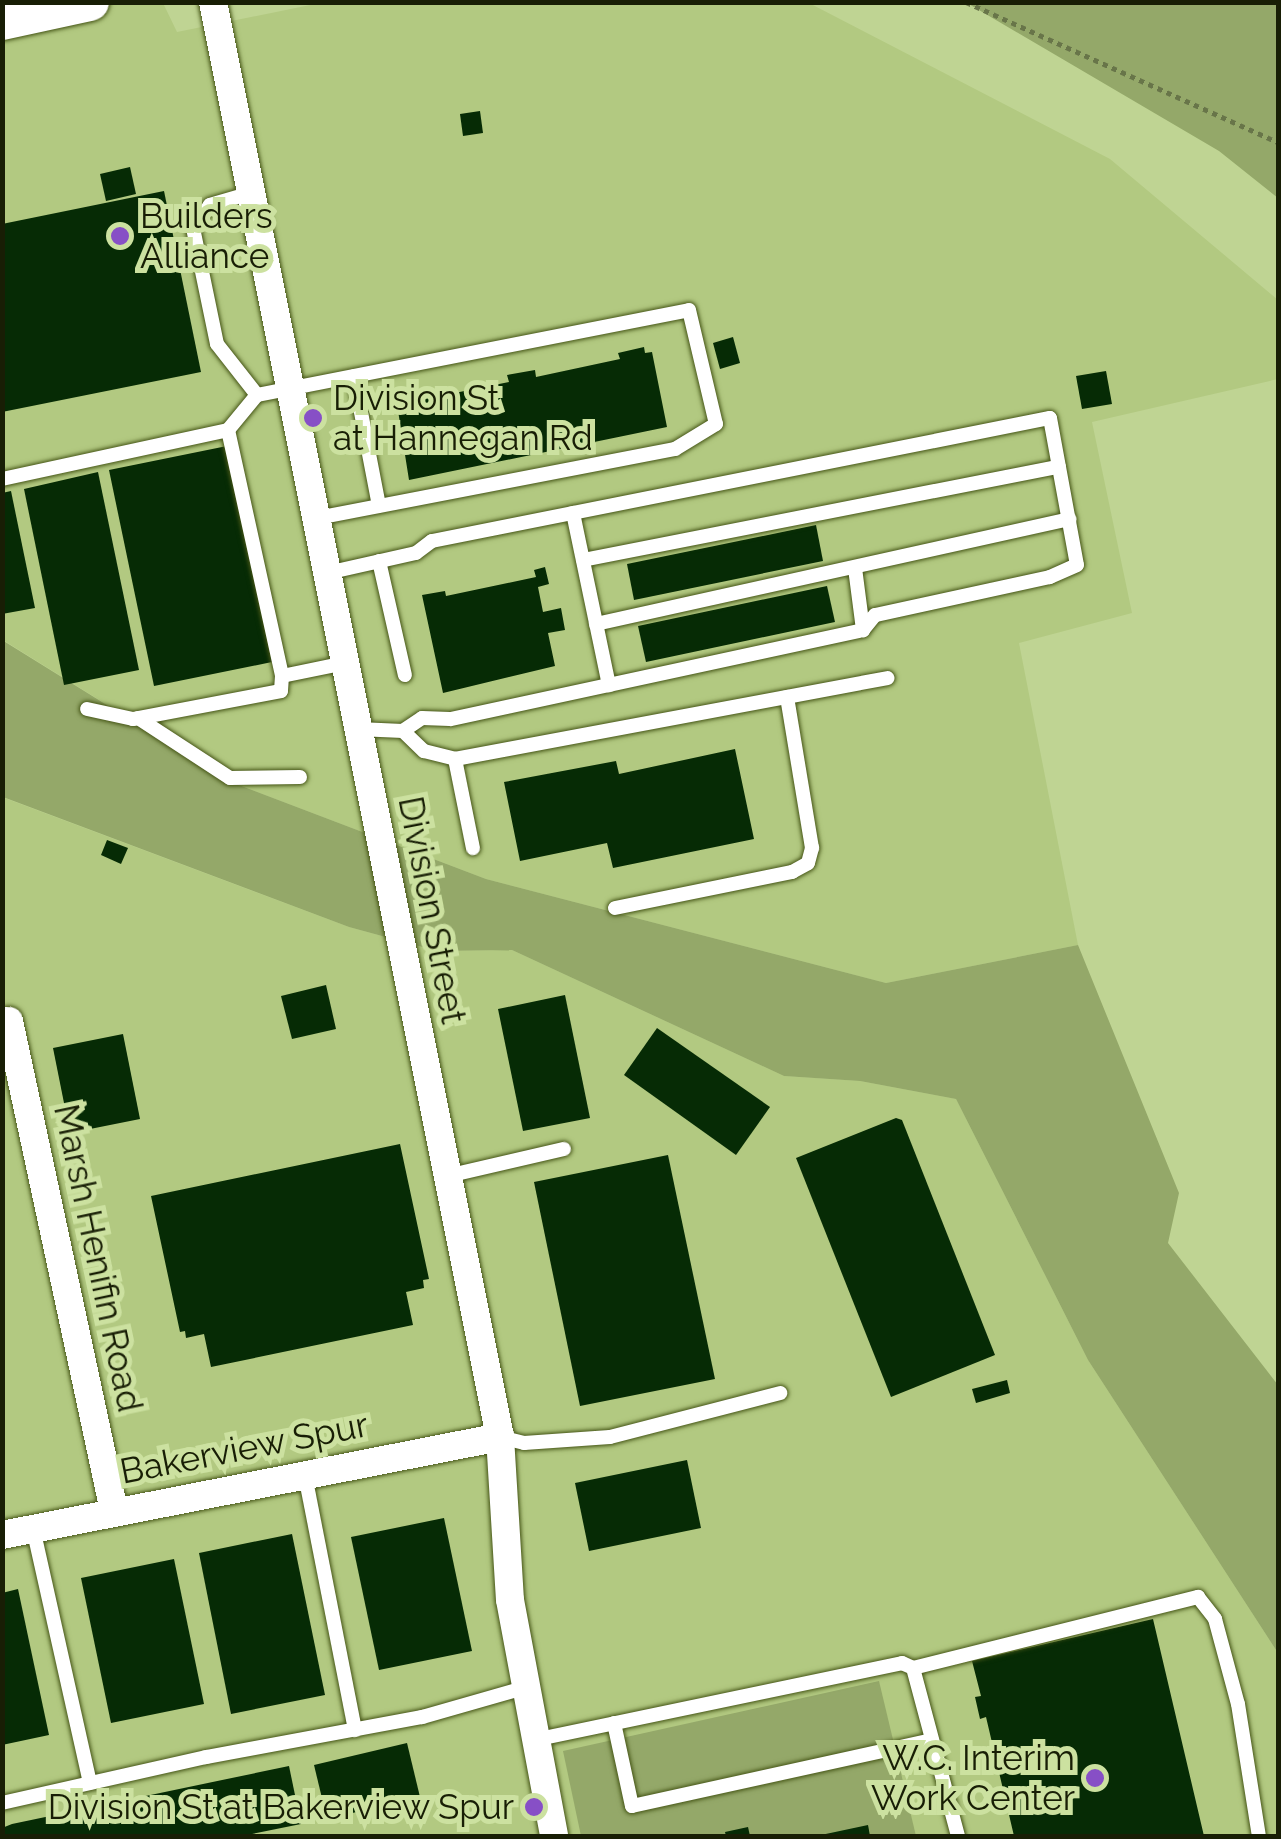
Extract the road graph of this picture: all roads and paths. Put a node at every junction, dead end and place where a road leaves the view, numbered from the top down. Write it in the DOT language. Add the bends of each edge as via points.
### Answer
graph roads {
  1 [pos="90,2"];
  2 [pos="213,2"];
  3 [pos="966,2"];
  4 [pos="2,21"];
  5 [pos="1278,142"];
  6 [pos="251,194"];
  7 [pos="354,376"];
  8 [pos="290,389"];
  9 [pos="257,395"];
  10 [pos="228,430"];
  11 [pos="1059,467"];
  12 [pos="2,479"];
  13 [pos="379,506"];
  14 [pos="573,513"];
  15 [pos="316,518"];
  16 [pos="1069,519"];
  17 [pos="583,560"];
  18 [pos="380,561"];
  19 [pos="855,568"];
  20 [pos="327,572"];
  21 [pos="596,624"];
  22 [pos="863,630"];
  23 [pos="345,664"];
  24 [pos="404,675"];
  25 [pos="282,676"];
  26 [pos="886,678"];
  27 [pos="609,685"];
  28 [pos="787,697"];
  29 [pos="87,709"];
  30 [pos="138,718"];
  31 [pos="358,729"];
  32 [pos="402,731"];
  33 [pos="455,759"];
  34 [pos="300,777"];
  35 [pos="472,848"];
  36 [pos="615,908"];
  37 [pos="10,1021"];
  38 [pos="564,1148"];
  39 [pos="448,1176"];
  40 [pos="780,1394"];
  41 [pos="500,1437"];
  42 [pos="305,1474"];
  43 [pos="114,1511"];
  44 [pos="34,1528"];
  45 [pos="2,1534"];
  46 [pos="913,1668"];
  47 [pos="524,1688"];
  48 [pos="614,1723"];
  49 [pos="355,1730"];
  50 [pos="534,1740"];
  51 [pos="932,1740"];
  52 [pos="90,1784"];
  53 [pos="2,1803"];
  54 [pos="554,1836"];
  55 [pos="958,1836"];
  56 [pos="1259,1836"];
  1 -- 4 [label="main road"];
  2 -- 6 [label="street, Division Street"];
  3 -- 5 [label="path"];
  6 -- 8 [label="street, Division Street"];
  6 -- 9 [label="lane" via="210,206 193,228 217,344"];
  7 -- 8 [label="lane"];
  7 -- 13 [label="lane"];
  7 -- 13 [label="lane" via="689,310 716,424 675,449"];
  8 -- 9 [label="lane"];
  8 -- 15 [label="street, Division Street"];
  9 -- 10 [label="lane"];
  10 -- 12 [label="lane"];
  10 -- 25 [label="lane"];
  11 -- 14 [label="lane" via="1050,418"];
  11 -- 16 [label="lane"];
  11 -- 17 [label="lane"];
  13 -- 15 [label="lane"];
  14 -- 17 [label="lane"];
  14 -- 18 [label="lane" via="432,541 416,553"];
  15 -- 20 [label="street, Division Street"];
  16 -- 19 [label="lane"];
  16 -- 22 [label="lane" via="1078,565 875,615"];
  17 -- 21 [label="lane"];
  18 -- 20 [label="lane"];
  18 -- 24 [label="lane"];
  19 -- 21 [label="lane"];
  19 -- 22 [label="lane"];
  20 -- 23 [label="street, Division Street"];
  21 -- 27 [label="lane"];
  22 -- 27 [label="lane"];
  23 -- 25 [label="lane"];
  23 -- 31 [label="street, Division Street"];
  25 -- 30 [label="lane" via="281,691"];
  26 -- 28 [label="lane"];
  27 -- 32 [label="lane" via="450,720 422,718"];
  28 -- 33 [label="lane"];
  28 -- 36 [label="lane" via="812,848 808,863 792,872"];
  29 -- 30 [label="lane"];
  30 -- 34 [label="lane" via="230,778"];
  31 -- 32 [label="lane"];
  31 -- 39 [label="street, Division Street"];
  32 -- 33 [label="lane" via="424,751"];
  33 -- 35 [label="lane"];
  37 -- 43 [label="street, Marsh Henifin Road"];
  38 -- 39 [label="lane"];
  39 -- 41 [label="street, Division Street"];
  40 -- 41 [label="lane" via="610,1437 524,1443"];
  41 -- 42 [label="street, Bakerview Spur"];
  41 -- 47 [label="street, Division Street" via="510,1600"];
  42 -- 43 [label="street, Bakerview Spur"];
  42 -- 49 [label="lane"];
  43 -- 44 [label="street, Bakerview Spur"];
  44 -- 45 [label="street, Bakerview Spur"];
  44 -- 52 [label="lane"];
  46 -- 48 [label="lane" via="902,1663"];
  46 -- 51 [label="lane"];
  46 -- 56 [label="lane" via="1198,1597 1216,1619 1238,1704"];
  47 -- 49 [label="lane"];
  47 -- 50 [label="street, Division Street"];
  48 -- 50 [label="lane"];
  48 -- 51 [label="lane" via="632,1806"];
  49 -- 52 [label="lane"];
  50 -- 54 [label="street, Division Street"];
  51 -- 55 [label="lane"];
  52 -- 53 [label="lane"];
}
